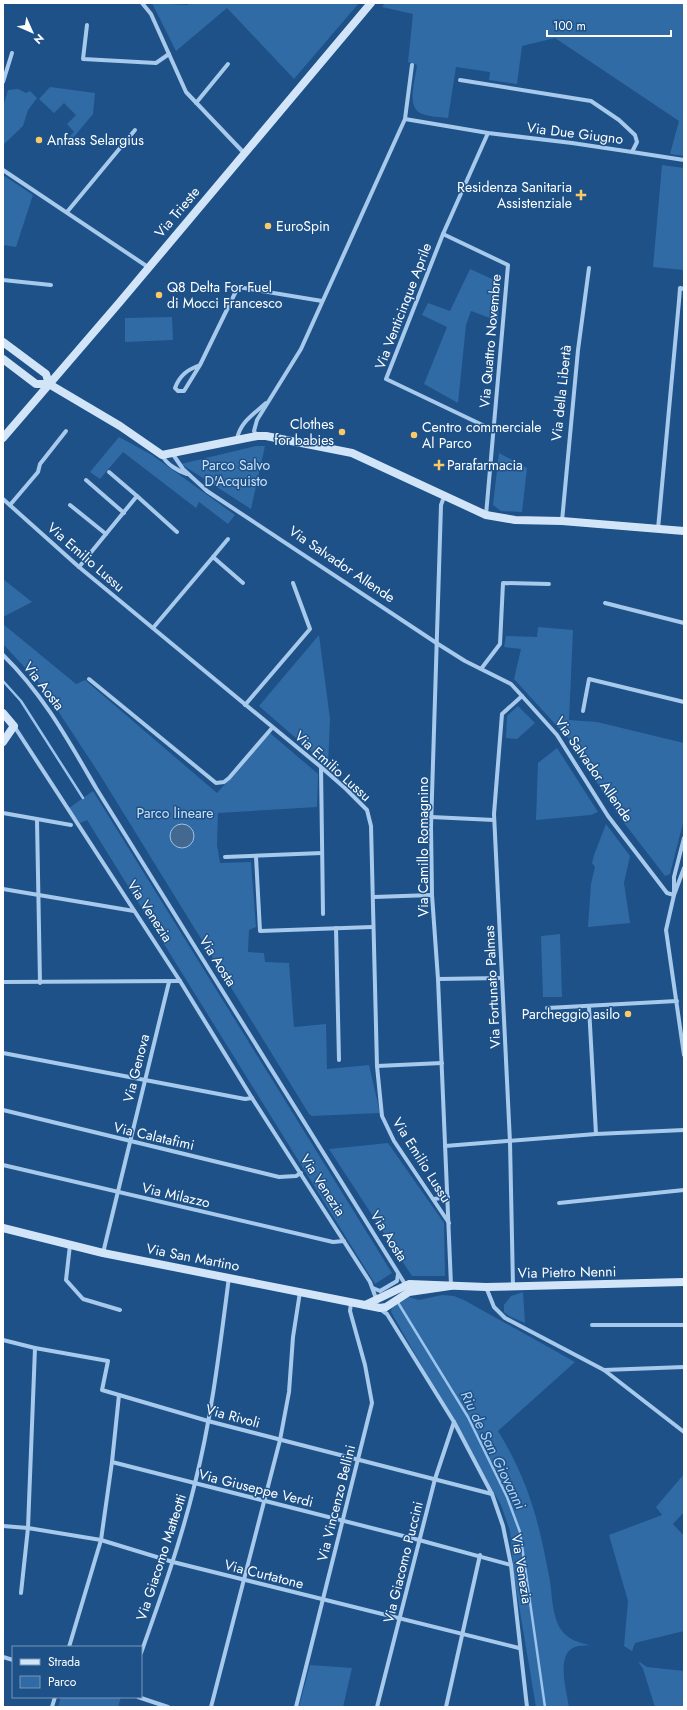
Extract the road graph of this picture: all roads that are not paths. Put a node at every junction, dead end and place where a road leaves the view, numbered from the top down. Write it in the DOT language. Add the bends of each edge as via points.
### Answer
graph roads {
  1 [pos="142,3"];
  2 [pos="370,3"];
  3 [pos="87,25"];
  4 [pos="12,53"];
  5 [pos="169,54"];
  6 [pos="228,64"];
  7 [pos="412,65"];
  8 [pos="460,80"];
  9 [pos="3,82"];
  10 [pos="196,103"];
  11 [pos="405,119"];
  12 [pos="135,130"];
  13 [pos="488,134"];
  14 [pos="632,152"];
  15 [pos="244,153"];
  16 [pos="684,160"];
  17 [pos="3,170"];
  18 [pos="67,212"];
  19 [pos="443,234"];
  20 [pos="148,267"];
  21 [pos="589,268"];
  22 [pos="3,280"];
  23 [pos="50,285"];
  24 [pos="684,289"];
  25 [pos="322,301"];
  26 [pos="3,342"];
  27 [pos="3,359"];
  28 [pos="200,365"];
  29 [pos="49,384"];
  30 [pos="270,400"];
  31 [pos="494,430"];
  32 [pos="66,431"];
  33 [pos="257,436"];
  34 [pos="3,438"];
  35 [pos="237,439"];
  36 [pos="172,453"];
  37 [pos="162,455"];
  38 [pos="109,472"];
  39 [pos="191,476"];
  40 [pos="86,480"];
  41 [pos="137,496"];
  42 [pos="444,497"];
  43 [pos="3,499"];
  44 [pos="10,505"];
  45 [pos="70,505"];
  46 [pos="124,513"];
  47 [pos="486,515"];
  48 [pos="562,521"];
  49 [pos="658,529"];
  50 [pos="684,531"];
  51 [pos="177,532"];
  52 [pos="106,534"];
  53 [pos="228,539"];
  54 [pos="213,557"];
  55 [pos="79,567"];
  56 [pos="243,583"];
  57 [pos="293,583"];
  58 [pos="549,584"];
  59 [pos="605,603"];
  60 [pos="684,623"];
  61 [pos="153,628"];
  62 [pos="438,644"];
  63 [pos="3,655"];
  64 [pos="481,669"];
  65 [pos="89,679"];
  66 [pos="522,696"];
  67 [pos="684,702"];
  68 [pos="245,705"];
  69 [pos="583,711"];
  70 [pos="3,713"];
  71 [pos="14,726"];
  72 [pos="272,728"];
  73 [pos="3,741"];
  74 [pos="321,767"];
  75 [pos="3,813"];
  76 [pos="431,817"];
  77 [pos="37,820"];
  78 [pos="494,820"];
  79 [pos="71,825"];
  80 [pos="684,838"];
  81 [pos="322,853"];
  82 [pos="225,857"];
  83 [pos="256,857"];
  84 [pos="684,868"];
  85 [pos="3,889"];
  86 [pos="40,894"];
  87 [pos="432,895"];
  88 [pos="674,895"];
  89 [pos="374,897"];
  90 [pos="134,911"];
  91 [pos="323,914"];
  92 [pos="372,927"];
  93 [pos="336,928"];
  94 [pos="502,978"];
  95 [pos="438,979"];
  96 [pos="180,981"];
  97 [pos="3,982"];
  98 [pos="169,982"];
  99 [pos="40,983"];
  100 [pos="677,1001"];
  101 [pos="589,1007"];
  102 [pos="547,1008"];
  103 [pos="3,1053"];
  104 [pos="684,1055"];
  105 [pos="339,1060"];
  106 [pos="442,1063"];
  107 [pos="377,1066"];
  108 [pos="144,1081"];
  109 [pos="252,1098"];
  110 [pos="3,1110"];
  111 [pos="684,1130"];
  112 [pos="596,1134"];
  113 [pos="130,1142"];
  114 [pos="510,1142"];
  115 [pos="445,1146"];
  116 [pos="3,1165"];
  117 [pos="301,1173"];
  118 [pos="684,1190"];
  119 [pos="119,1193"];
  120 [pos="448,1197"];
  121 [pos="434,1199"];
  122 [pos="559,1203"];
  123 [pos="449,1223"];
  124 [pos="3,1228"];
  125 [pos="344,1241"];
  126 [pos="70,1245"];
  127 [pos="103,1253"];
  128 [pos="398,1271"];
  129 [pos="229,1277"];
  130 [pos="684,1282"];
  131 [pos="405,1285"];
  132 [pos="450,1286"];
  133 [pos="513,1286"];
  134 [pos="486,1287"];
  135 [pos="372,1288"];
  136 [pos="300,1291"];
  137 [pos="350,1303"];
  138 [pos="381,1303"];
  139 [pos="120,1310"];
  140 [pos="592,1324"];
  141 [pos="684,1325"];
  142 [pos="3,1340"];
  143 [pos="35,1348"];
  144 [pos="684,1367"];
  145 [pos="604,1370"];
  146 [pos="119,1395"];
  147 [pos="208,1421"];
  148 [pos="454,1422"];
  149 [pos="684,1432"];
  150 [pos="280,1440"];
  151 [pos="358,1460"];
  152 [pos="112,1462"];
  153 [pos="435,1479"];
  154 [pos="195,1483"];
  155 [pos="492,1494"];
  156 [pos="264,1501"];
  157 [pos="342,1520"];
  158 [pos="3,1526"];
  159 [pos="28,1528"];
  160 [pos="101,1540"];
  161 [pos="419,1540"];
  162 [pos="480,1556"];
  163 [pos="173,1562"];
  164 [pos="511,1565"];
  165 [pos="244,1580"];
  166 [pos="21,1593"];
  167 [pos="324,1600"];
  168 [pos="400,1619"];
  169 [pos="463,1634"];
  170 [pos="69,1646"];
  171 [pos="519,1648"];
  172 [pos="142,1650"];
  173 [pos="141,1698"];
  174 [pos="168,1707"];
  175 [pos="212,1707"];
  176 [pos="296,1707"];
  177 [pos="377,1707"];
  178 [pos="446,1707"];
  179 [pos="527,1707"];
  1 -- 5 [label="street" via="151,14"];
  2 -- 15 [label="street, Via Trieste"];
  3 -- 5 [label="street" via="83,59 156,63"];
  4 -- 9 [label="street"];
  5 -- 10 [label="street" via="186,92"];
  6 -- 10 [label="street"];
  7 -- 11 [label="street"];
  8 -- 14 [label="street, Via Due Giugno" via="591,101 619,120 635,135 638,142"];
  10 -- 15 [label="street"];
  11 -- 13 [label="street, Via Due Giugno"];
  11 -- 25 [label="street"];
  12 -- 18 [label="street"];
  13 -- 14 [label="street, Via Due Giugno"];
  13 -- 19 [label="street, Via Venticinque Aprile"];
  14 -- 16 [label="street"];
  15 -- 20 [label="street, Via Trieste"];
  17 -- 18 [label="street"];
  18 -- 20 [label="street"];
  19 -- 31 [label="street, Via Quattro Novembre" via="508,265"];
  19 -- 31 [label="street, Via Venticinque Aprile" via="386,379"];
  20 -- 29 [label="street, Via Trieste"];
  21 -- 48 [label="street, Via della Libertà" via="578,350"];
  22 -- 23 [label="street"];
  24 -- 49 [label="street" via="680,288"];
  25 -- 28 [label="street" via="238,287"];
  25 -- 30 [label="street" via="301,349"];
  26 -- 29 [label="street" via="46,374"];
  27 -- 29 [label="street" via="36,384"];
  28 -- 28 [label="street" via="184,391 178,391 175,388 186,371"];
  29 -- 34 [label="street, Via Trieste"];
  29 -- 37 [label="street, Via Salvador Allende" via="120,426"];
  30 -- 33 [label="street" via="257,420 254,431"];
  30 -- 35 [label="street" via="245,421"];
  31 -- 47 [label="street, Via Quattro Novembre"];
  32 -- 44 [label="street" via="40,464 38,472"];
  33 -- 35 [label="street"];
  33 -- 42 [label="street" via="352,453"];
  35 -- 36 [label="street"];
  36 -- 37 [label="street"];
  36 -- 39 [label="street, Via Salvador Allende"];
  37 -- 39 [label="street, Via Salvador Allende" via="180,472"];
  38 -- 41 [label="street"];
  39 -- 62 [label="street, Via Salvador Allende" via="207,491"];
  40 -- 46 [label="street"];
  41 -- 46 [label="street"];
  41 -- 51 [label="street"];
  42 -- 47 [label="street"];
  42 -- 62 [label="street, Via Camillo Romagnino" via="441,505"];
  43 -- 44 [label="street, Via Emilio Lussu"];
  44 -- 55 [label="street, Via Emilio Lussu"];
  45 -- 52 [label="street"];
  46 -- 52 [label="street"];
  47 -- 48 [label="street" via="514,520"];
  48 -- 49 [label="street"];
  49 -- 50 [label="street"];
  52 -- 55 [label="street"];
  53 -- 54 [label="street"];
  54 -- 56 [label="street"];
  54 -- 61 [label="street"];
  55 -- 61 [label="street, Via Emilio Lussu"];
  57 -- 68 [label="street" via="310,629"];
  58 -- 64 [label="street" via="503,583 500,644"];
  59 -- 60 [label="street"];
  61 -- 68 [label="street, Via Emilio Lussu"];
  62 -- 64 [label="street, Via Salvador Allende"];
  62 -- 76 [label="street, Via Camillo Romagnino"];
  63 -- 128 [label="street, Via Aosta" via="24,676 48,707"];
  64 -- 66 [label="street, Via Salvador Allende" via="511,684"];
  65 -- 72 [label="street" via="216,783 229,778"];
  66 -- 78 [label="street, Via Fortunato Palmas" via="502,714"];
  66 -- 88 [label="street, Via Salvador Allende" via="557,734 608,816 667,893"];
  67 -- 69 [label="street" via="589,679"];
  68 -- 72 [label="street, Via Emilio Lussu"];
  70 -- 71 [label="street, Via Venezia"];
  71 -- 73 [label="street"];
  71 -- 90 [label="street, Via Venezia"];
  72 -- 74 [label="street, Via Emilio Lussu"];
  74 -- 81 [label="street"];
  74 -- 89 [label="street, Via Emilio Lussu" via="367,810 371,826"];
  75 -- 77 [label="street"];
  76 -- 78 [label="street"];
  76 -- 87 [label="street, Via Camillo Romagnino"];
  77 -- 79 [label="street"];
  77 -- 86 [label="street"];
  78 -- 94 [label="street, Via Fortunato Palmas"];
  80 -- 88 [label="street" via="674,877"];
  81 -- 83 [label="street"];
  81 -- 91 [label="street"];
  82 -- 83 [label="street"];
  83 -- 93 [label="street" via="260,931"];
  84 -- 88 [label="street"];
  85 -- 86 [label="street"];
  86 -- 90 [label="street"];
  86 -- 99 [label="street"];
  87 -- 89 [label="street"];
  87 -- 95 [label="street, Via Camillo Romagnino"];
  88 -- 100 [label="street" via="666,930"];
  89 -- 92 [label="street, Via Emilio Lussu"];
  90 -- 96 [label="street, Via Venezia"];
  92 -- 93 [label="street"];
  92 -- 107 [label="street, Via Emilio Lussu"];
  93 -- 105 [label="street"];
  94 -- 95 [label="street"];
  94 -- 114 [label="street, Via Fortunato Palmas"];
  95 -- 106 [label="street, Via Camillo Romagnino"];
  96 -- 98 [label="street"];
  96 -- 109 [label="street, Via Venezia"];
  97 -- 99 [label="street"];
  98 -- 99 [label="street"];
  98 -- 108 [label="street, Via Genova"];
  100 -- 101 [label="street"];
  100 -- 104 [label="street"];
  101 -- 102 [label="street"];
  101 -- 112 [label="street"];
  103 -- 108 [label="street"];
  106 -- 107 [label="street"];
  106 -- 115 [label="street, Via Camillo Romagnino"];
  107 -- 121 [label="street, Via Emilio Lussu" via="382,1116 394,1141"];
  108 -- 109 [label="street" via="245,1099"];
  108 -- 113 [label="street, Via Genova"];
  109 -- 117 [label="street, Via Venezia"];
  110 -- 113 [label="street, Via Calatafimi"];
  111 -- 112 [label="street"];
  112 -- 114 [label="street"];
  113 -- 117 [label="street, Via Calatafimi" via="279,1177 296,1176"];
  113 -- 119 [label="street, Via Genova"];
  114 -- 115 [label="street"];
  114 -- 133 [label="street, Via Fortunato Palmas"];
  115 -- 120 [label="street, Via Camillo Romagnino"];
  116 -- 119 [label="street, Via Milazzo"];
  117 -- 125 [label="street, Via Venezia"];
  118 -- 122 [label="street"];
  119 -- 125 [label="street, Via Milazzo" via="333,1242"];
  119 -- 127 [label="street, Via Genova"];
  120 -- 121 [label="street"];
  120 -- 123 [label="street, Via Camillo Romagnino"];
  121 -- 123 [label="street, Via Emilio Lussu"];
  123 -- 132 [label="street, Via Camillo Romagnino"];
  124 -- 126 [label="street, Via San Martino"];
  125 -- 135 [label="street, Via Venezia"];
  126 -- 127 [label="street, Via San Martino"];
  126 -- 139 [label="street" via="66,1280 83,1299"];
  127 -- 129 [label="street, Via San Martino"];
  128 -- 131 [label="street, Via Aosta"];
  128 -- 135 [label="street" via="397,1281 380,1291"];
  129 -- 136 [label="street, Via San Martino"];
  129 -- 147 [label="street, Via Giacomo Matteotti"];
  130 -- 133 [label="street, Via Pietro Nenni"];
  131 -- 132 [label="street, Via Pietro Nenni"];
  131 -- 138 [label="street"];
  132 -- 134 [label="street, Via Pietro Nenni"];
  132 -- 138 [label="street, Via Pietro Nenni" via="409,1292"];
  133 -- 134 [label="street, Via Pietro Nenni"];
  134 -- 145 [label="street" via="494,1307 505,1318"];
  135 -- 138 [label="street, Via Venezia"];
  136 -- 137 [label="street, Via San Martino"];
  136 -- 150 [label="street" via="289,1392"];
  137 -- 138 [label="street, Via San Martino"];
  137 -- 151 [label="street, Via Vincenzo Bellini" via="372,1403"];
  138 -- 148 [label="street, Via Venezia"];
  140 -- 141 [label="street"];
  142 -- 143 [label="street, Via Rivoli"];
  143 -- 146 [label="street, Via Rivoli" via="108,1361 102,1390"];
  143 -- 159 [label="street"];
  144 -- 145 [label="street"];
  145 -- 149 [label="street"];
  146 -- 147 [label="street, Via Rivoli"];
  146 -- 152 [label="street"];
  147 -- 150 [label="street, Via Rivoli"];
  147 -- 154 [label="street, Via Giacomo Matteotti"];
  148 -- 153 [label="street, Via Giacomo Puccini"];
  148 -- 155 [label="street, Via Venezia"];
  150 -- 151 [label="street, Via Rivoli"];
  150 -- 156 [label="street"];
  151 -- 153 [label="street, Via Rivoli"];
  151 -- 157 [label="street, Via Vincenzo Bellini"];
  152 -- 154 [label="street, Via Giuseppe Verdi"];
  152 -- 160 [label="street"];
  153 -- 155 [label="street, Via Rivoli"];
  153 -- 161 [label="street, Via Giacomo Puccini"];
  154 -- 156 [label="street, Via Giuseppe Verdi"];
  154 -- 163 [label="street, Via Giacomo Matteotti"];
  155 -- 164 [label="street, Via Venezia" via="503,1526"];
  156 -- 157 [label="street, Via Giuseppe Verdi"];
  156 -- 165 [label="street"];
  157 -- 161 [label="street, Via Giuseppe Verdi"];
  157 -- 167 [label="street, Via Vincenzo Bellini"];
  158 -- 159 [label="street, Via Curtatone"];
  159 -- 160 [label="street, Via Curtatone"];
  159 -- 166 [label="street"];
  160 -- 163 [label="street, Via Curtatone"];
  160 -- 170 [label="street"];
  161 -- 162 [label="street, Via Giuseppe Verdi"];
  161 -- 168 [label="street, Via Giacomo Puccini"];
  162 -- 164 [label="street, Via Giuseppe Verdi"];
  162 -- 169 [label="street"];
  163 -- 165 [label="street, Via Curtatone"];
  163 -- 172 [label="street, Via Giacomo Matteotti"];
  164 -- 171 [label="street, Via Venezia"];
  165 -- 167 [label="street, Via Curtatone"];
  165 -- 175 [label="street"];
  167 -- 168 [label="street, Via Curtatone"];
  167 -- 176 [label="street, Via Vincenzo Bellini"];
  168 -- 169 [label="street, Via Curtatone"];
  168 -- 177 [label="street, Via Giacomo Puccini"];
  169 -- 171 [label="street, Via Curtatone"];
  169 -- 178 [label="street"];
  171 -- 179 [label="street, Via Venezia"];
  173 -- 174 [label="street"];
}
